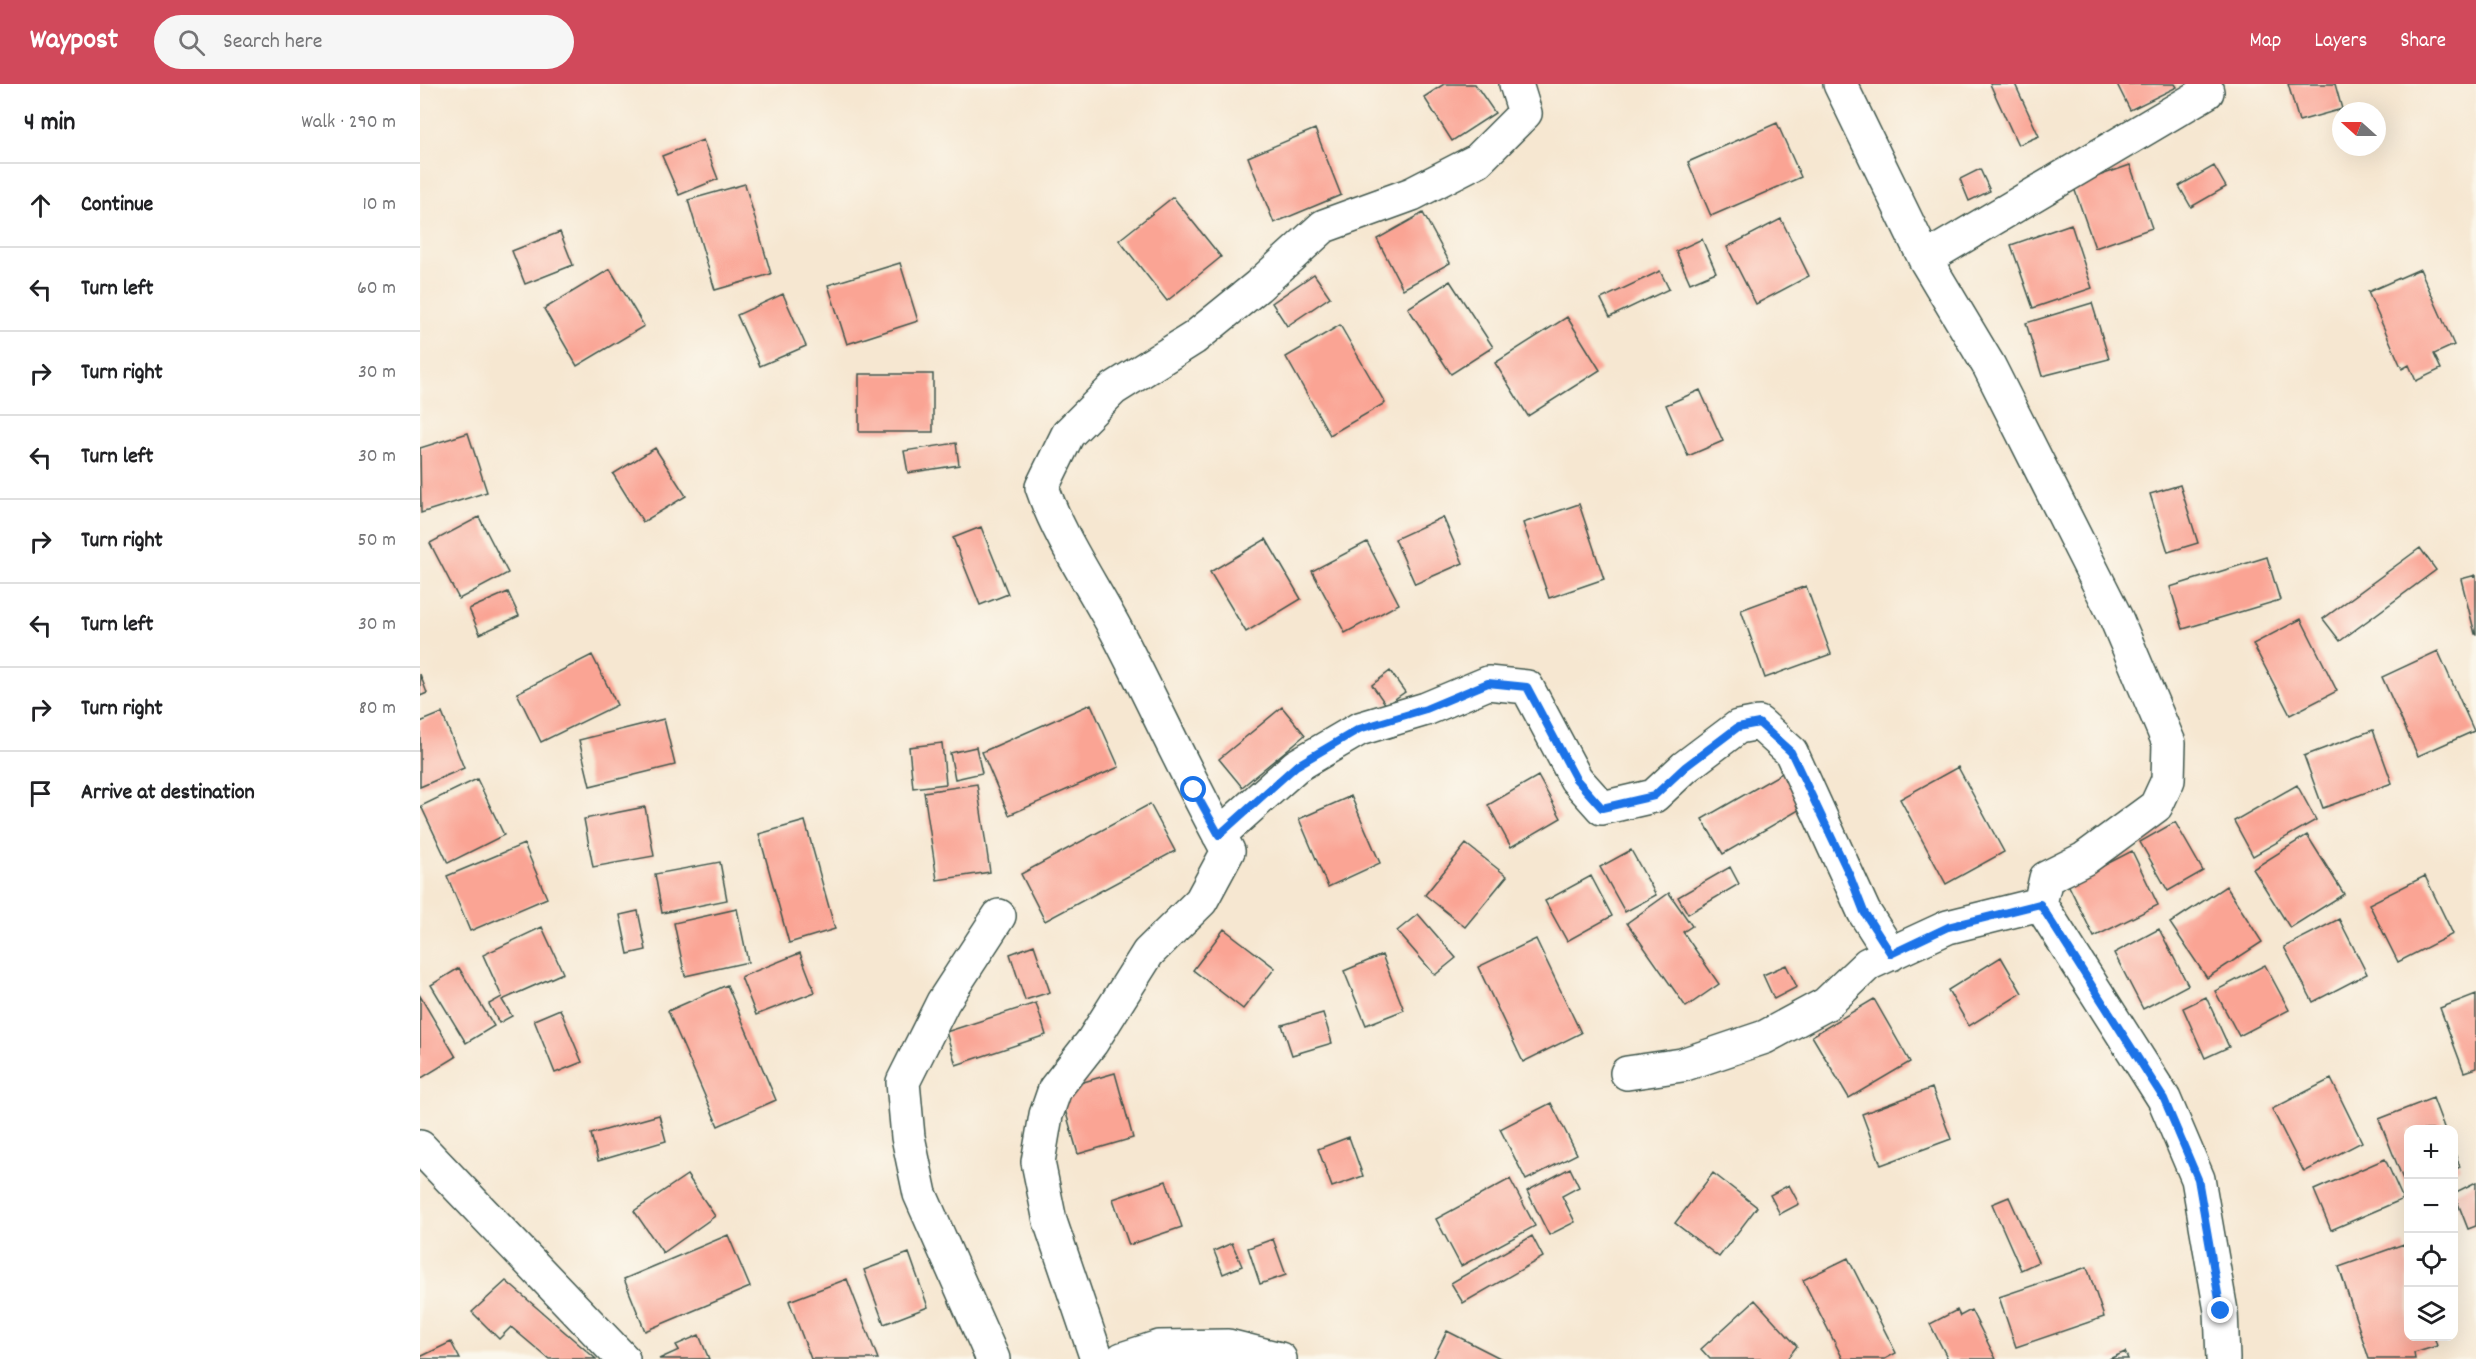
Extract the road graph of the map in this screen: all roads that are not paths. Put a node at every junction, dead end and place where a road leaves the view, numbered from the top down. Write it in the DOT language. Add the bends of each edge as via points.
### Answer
graph roads {
  1 [pos="1516,84"];
  2 [pos="1840,84"];
  3 [pos="2210,87"];
  4 [pos="1925,258"];
  5 [pos="1219,835"];
  6 [pos="2040,904"];
  7 [pos="999,916"];
  8 [pos="1891,954"];
  9 [pos="1627,1073"];
  10 [pos="420,1147"];
  11 [pos="623,1359"];
  12 [pos="993,1359"];
  13 [pos="1097,1359"];
  14 [pos="1122,1359"];
  15 [pos="1280,1359"];
  16 [pos="2223,1359"];
  1 -- 5 [label="street" via="1525,113 1478,160 1412,194 1324,226 1194,338 1113,389 1068,434 1042,487 1051,515 1105,609"];
  2 -- 4 [label="street"];
  3 -- 4 [label="street"];
  4 -- 6 [label="street" via="1989,366 2116,618 2169,743 2168,780 2156,806 2084,859 2046,878"];
  5 -- 8 [label="street" via="1296,766 1359,729 1426,709 1488,683 1527,687 1576,779 1602,808 1654,796 1738,727 1759,723 1791,752 1864,912"];
  5 -- 13 [label="street" via="1228,851 1201,901 1148,952 1092,1042 1055,1089 1046,1115 1038,1162 1050,1221"];
  6 -- 8 [label="street" via="1948,927"];
  6 -- 16 [label="street" via="2164,1099 2198,1179 2221,1311"];
  7 -- 12 [label="street" via="942,1002 903,1082 908,1137 920,1194"];
  8 -- 9 [label="street" via="1868,964 1826,1004 1765,1037 1682,1065"];
  10 -- 11 [label="street"];
  14 -- 15 [label="street" via="1159,1347 1228,1346"];
}
